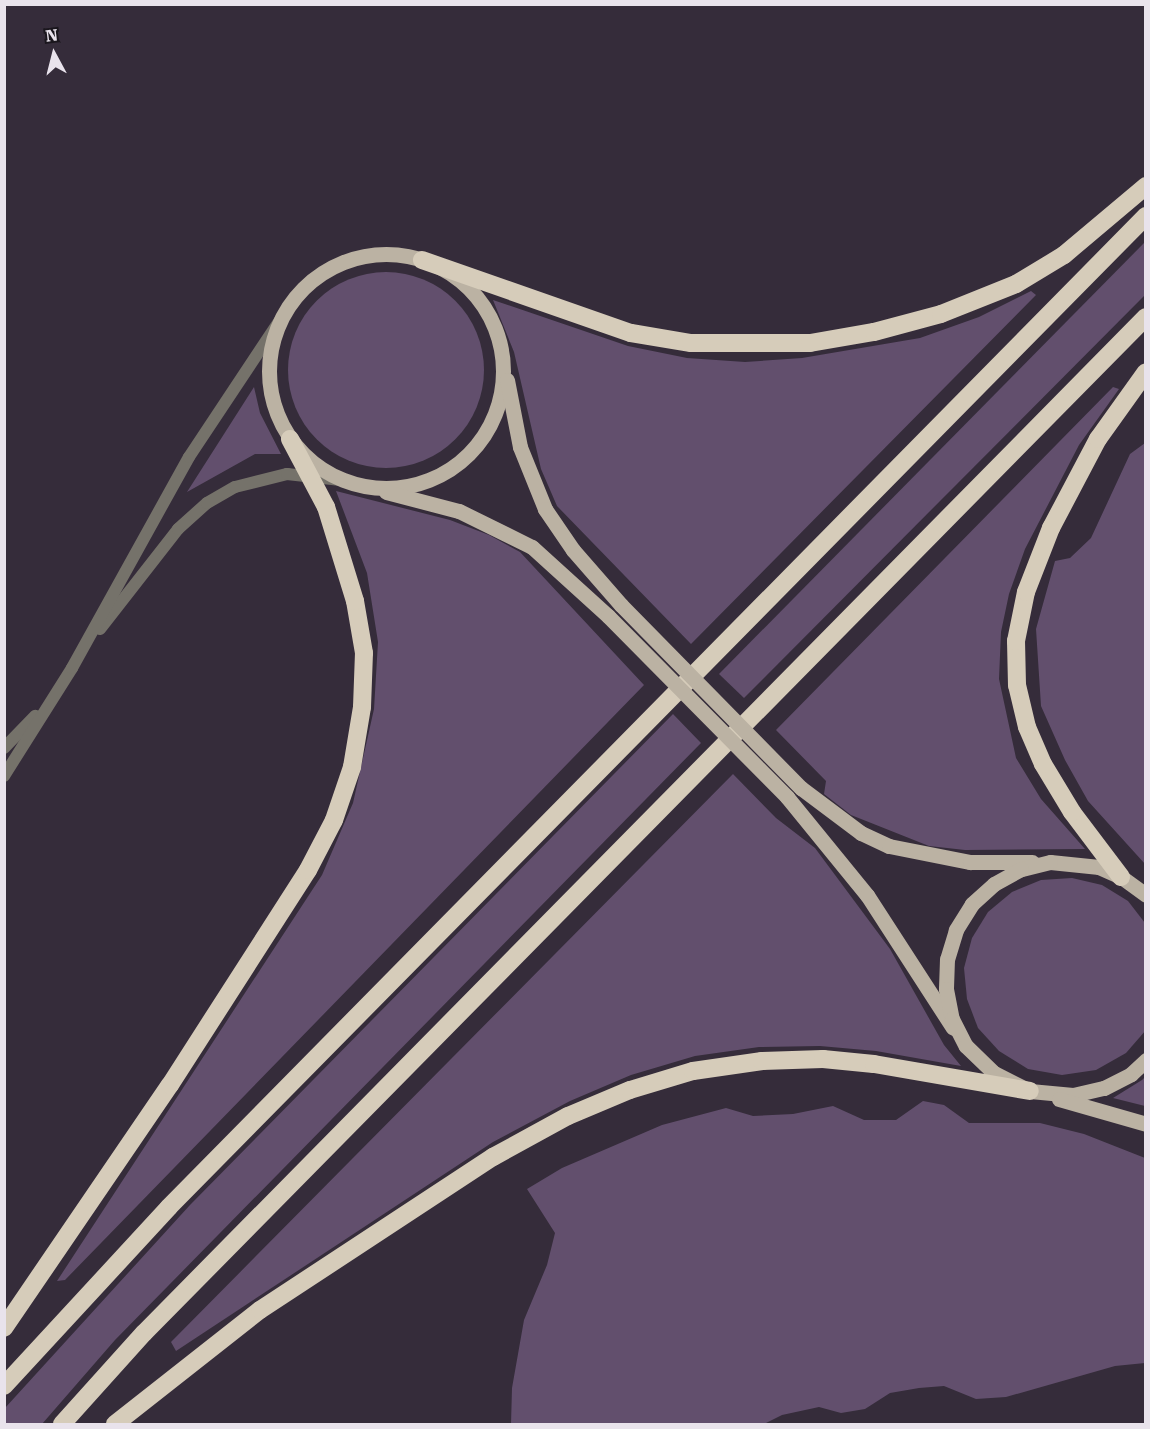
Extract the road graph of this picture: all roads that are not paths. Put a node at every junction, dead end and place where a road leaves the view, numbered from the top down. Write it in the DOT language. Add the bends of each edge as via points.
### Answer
graph roads {
  1 [pos="1146,186"];
  2 [pos="1146,216"];
  3 [pos="422,260"];
  4 [pos="296,296"];
  5 [pos="1146,317"];
  6 [pos="503,359"];
  7 [pos="1146,372"];
  8 [pos="290,439"];
  9 [pos="308,474"];
  10 [pos="341,480"];
  11 [pos="365,487"];
  12 [pos="77,658"];
  13 [pos="51,700"];
  14 [pos="4,747"];
  15 [pos="4,776"];
  16 [pos="1050,862"];
  17 [pos="1121,877"];
  18 [pos="1146,895"];
  19 [pos="966,1046"];
  20 [pos="1146,1060"];
  21 [pos="1036,1092"];
  22 [pos="1146,1124"];
  23 [pos="4,1328"];
  24 [pos="4,1386"];
  25 [pos="62,1425"];
  26 [pos="115,1425"];
  1 -- 3 [label="highway" via="1064,255 1016,284 941,314 810,343 691,343 631,333"];
  2 -- 24 [label="highway" via="169,1207"];
  3 -- 4 [label="main road" via="374,255 350,260 320,275"];
  3 -- 6 [label="main road" via="458,279 481,302 496,329"];
  4 -- 8 [label="main road" via="279,324 270,356 270,389"];
  4 -- 12 [label="lane" via="189,457"];
  5 -- 25 [label="highway" via="144,1333"];
  6 -- 11 [label="main road" via="502,390 494,419 477,446 454,467 427,481 397,488"];
  6 -- 16 [label="main road, bridge" via="520,447 541,500 573,550 621,605 801,788 861,833 889,846 970,862"];
  7 -- 17 [label="highway" via="1098,439 1051,528 1026,592 1016,641 1017,685 1027,727 1042,764"];
  8 -- 9 [label="highway"];
  8 -- 10 [label="main road" via="308,459"];
  9 -- 10 [label="lane"];
  9 -- 12 [label="lane" via="264,478 235,487 207,503 178,529"];
  9 -- 23 [label="highway" via="342,549 364,652 362,707 352,767 334,820 308,870 227,997"];
  10 -- 11 [label="main road"];
  11 -- 19 [label="main road, bridge" via="459,511 487,523 532,547 608,616 787,797 867,895 936,1007"];
  12 -- 13 [label="lane"];
  13 -- 14 [label="lane"];
  13 -- 15 [label="lane"];
  16 -- 17 [label="main road" via="1099,867"];
  16 -- 19 [label="main road" via="1021,869 994,884 972,904 956,930 947,959 946,989 952,1018"];
  17 -- 18 [label="main road"];
  19 -- 21 [label="main road" via="994,1074"];
  20 -- 21 [label="main road" via="1131,1074 1104,1088 1073,1095"];
  21 -- 22 [label="main road"];
  21 -- 26 [label="highway" via="823,1059 762,1061 693,1071 630,1090 568,1116 493,1157 260,1310"];
}
